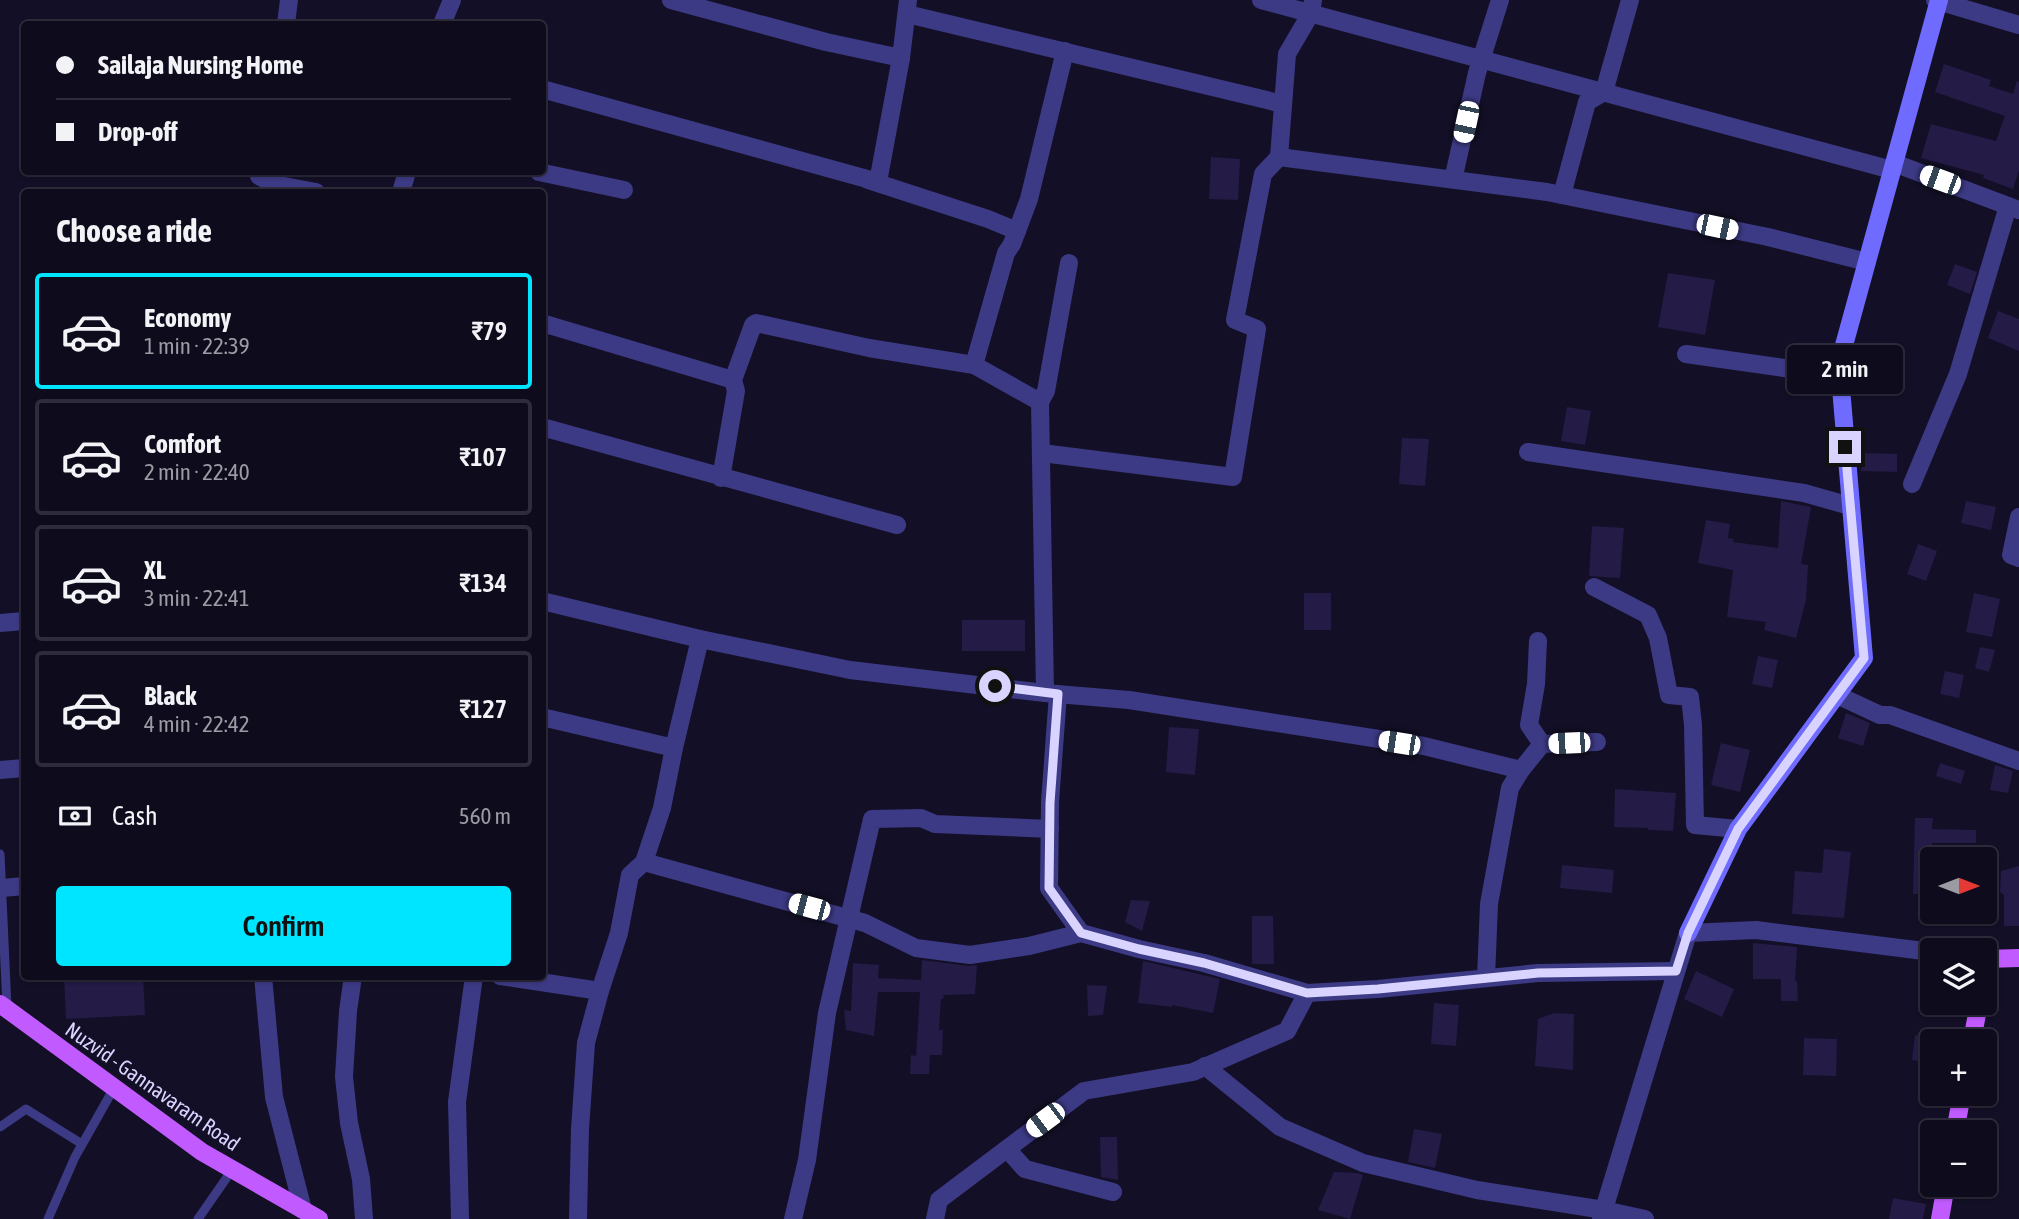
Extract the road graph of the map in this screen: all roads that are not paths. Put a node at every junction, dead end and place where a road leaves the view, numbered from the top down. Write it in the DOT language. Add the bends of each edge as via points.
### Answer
graph roads {
  1 [pos="289,0"];
  2 [pos="452,0"];
  3 [pos="670,0"];
  4 [pos="1261,0"];
  5 [pos="1500,0"];
  6 [pos="1630,0"];
  7 [pos="1938,0"];
  8 [pos="1312,6"];
  9 [pos="908,7"];
  10 [pos="286,21"];
  11 [pos="443,21"];
  12 [pos="2019,25"];
  13 [pos="1065,51"];
  14 [pos="901,58"];
  15 [pos="1482,58"];
  16 [pos="546,90"];
  17 [pos="1604,92"];
  18 [pos="1283,104"];
  19 [pos="1279,157"];
  20 [pos="1893,167"];
  21 [pos="831,169"];
  22 [pos="546,173"];
  23 [pos="259,175"];
  24 [pos="1455,180"];
  25 [pos="300,189"];
  26 [pos="624,190"];
  27 [pos="1562,195"];
  28 [pos="2013,208"];
  29 [pos="1017,231"];
  30 [pos="1867,262"];
  31 [pos="1069,263"];
  32 [pos="546,324"];
  33 [pos="1686,354"];
  34 [pos="974,365"];
  35 [pos="1840,376"];
  36 [pos="733,380"];
  37 [pos="1040,402"];
  38 [pos="546,428"];
  39 [pos="1528,452"];
  40 [pos="1042,453"];
  41 [pos="721,478"];
  42 [pos="1912,484"];
  43 [pos="1850,506"];
  44 [pos="2019,517"];
  45 [pos="897,525"];
  46 [pos="2019,558"];
  47 [pos="1594,587"];
  48 [pos="546,602"];
  49 [pos="21,621"];
  50 [pos="0,623"];
  51 [pos="700,639"];
  52 [pos="1538,641"];
  53 [pos="1051,694"];
  54 [pos="1837,695"];
  55 [pos="546,718"];
  56 [pos="1597,742"];
  57 [pos="1542,744"];
  58 [pos="674,748"];
  59 [pos="2019,761"];
  60 [pos="21,768"];
  61 [pos="0,770"];
  62 [pos="1521,770"];
  63 [pos="1050,828"];
  64 [pos="1738,829"];
  65 [pos="0,854"];
  66 [pos="644,862"];
  67 [pos="21,886"];
  68 [pos="2,887"];
  69 [pos="849,919"];
  70 [pos="1081,933"];
  71 [pos="1688,933"];
  72 [pos="1920,950"];
  73 [pos="2019,958"];
  74 [pos="1997,962"];
  75 [pos="1676,971"];
  76 [pos="1486,978"];
  77 [pos="263,980"];
  78 [pos="353,980"];
  79 [pos="473,980"];
  80 [pos="529,980"];
  81 [pos="600,990"];
  82 [pos="1307,993"];
  83 [pos="4,1007"];
  84 [pos="1205,1066"];
  85 [pos="114,1088"];
  86 [pos="0,1127"];
  87 [pos="82,1144"];
  88 [pos="1007,1149"];
  89 [pos="232,1170"];
  90 [pos="1113,1192"];
  91 [pos="1944,1197"];
  92 [pos="303,1210"];
  93 [pos="1602,1214"];
  94 [pos="48,1219"];
  95 [pos="198,1219"];
  96 [pos="319,1219"];
  97 [pos="364,1219"];
  98 [pos="460,1219"];
  99 [pos="579,1219"];
  100 [pos="793,1219"];
  101 [pos="935,1219"];
  102 [pos="1645,1219"];
  103 [pos="1940,1219"];
  1 -- 10 [label="street"];
  2 -- 11 [label="street"];
  3 -- 14 [label="street"];
  4 -- 8 [label="street"];
  5 -- 15 [label="street"];
  6 -- 17 [label="street"];
  7 -- 12 [label="street"];
  7 -- 20 [label="street"];
  8 -- 15 [label="street"];
  8 -- 18 [label="street" via="1287,54"];
  9 -- 13 [label="street"];
  9 -- 14 [label="street"];
  13 -- 18 [label="street"];
  13 -- 29 [label="street" via="1030,199"];
  14 -- 21 [label="street" via="878,182"];
  15 -- 17 [label="street"];
  15 -- 24 [label="street"];
  16 -- 21 [label="street"];
  17 -- 20 [label="street"];
  17 -- 27 [label="street" via="1587,102"];
  18 -- 19 [label="street"];
  19 -- 24 [label="street"];
  19 -- 40 [label="street" via="1263,173 1236,320 1257,329 1233,477"];
  20 -- 28 [label="street"];
  20 -- 30 [label="street"];
  21 -- 29 [label="street"];
  22 -- 26 [label="street"];
  23 -- 25 [label="street" via="274,184"];
  24 -- 27 [label="street"];
  27 -- 30 [label="street"];
  28 -- 42 [label="street" via="1958,374"];
  29 -- 34 [label="street" via="1006,253"];
  30 -- 35 [label="street"];
  31 -- 37 [label="street" via="1046,391"];
  32 -- 36 [label="street"];
  33 -- 35 [label="street"];
  34 -- 36 [label="street" via="756,323"];
  34 -- 37 [label="street"];
  35 -- 43 [label="street"];
  36 -- 41 [label="street" via="736,391"];
  37 -- 40 [label="street"];
  38 -- 41 [label="street"];
  39 -- 43 [label="street" via="1804,493"];
  40 -- 53 [label="street"];
  41 -- 45 [label="street"];
  43 -- 54 [label="street" via="1864,658"];
  44 -- 46 [label="street" via="2011,555"];
  47 -- 64 [label="street" via="1648,615 1658,638 1669,695 1690,697 1695,825"];
  48 -- 51 [label="street"];
  49 -- 50 [label="street"];
  51 -- 53 [label="street" via="850,670"];
  51 -- 58 [label="street"];
  52 -- 57 [label="street" via="1529,726"];
  53 -- 62 [label="street" via="1129,700 1424,746"];
  53 -- 63 [label="street"];
  54 -- 59 [label="street" via="1880,715"];
  54 -- 64 [label="street"];
  55 -- 58 [label="street"];
  56 -- 57 [label="street"];
  57 -- 62 [label="street"];
  58 -- 66 [label="street" via="662,808"];
  60 -- 61 [label="street"];
  62 -- 76 [label="street" via="1510,788 1489,904"];
  63 -- 69 [label="street" via="872,819"];
  63 -- 70 [label="street" via="1049,888"];
  64 -- 71 [label="street"];
  65 -- 68 [label="lane"];
  66 -- 69 [label="street"];
  66 -- 81 [label="street" via="630,876 619,933"];
  67 -- 68 [label="street"];
  68 -- 83 [label="lane"];
  69 -- 70 [label="street" via="916,948 970,955"];
  69 -- 100 [label="street" via="827,1013 807,1160"];
  70 -- 82 [label="street"];
  71 -- 72 [label="street" via="1756,930"];
  71 -- 75 [label="street"];
  73 -- 74 [label="main road"];
  75 -- 76 [label="street"];
  75 -- 93 [label="street"];
  76 -- 82 [label="street"];
  77 -- 92 [label="street" via="274,1097"];
  78 -- 97 [label="street" via="344,1077"];
  79 -- 98 [label="street" via="457,1102"];
  80 -- 81 [label="street"];
  81 -- 99 [label="street" via="586,1043"];
  82 -- 84 [label="street" via="1287,1031"];
  83 -- 85 [label="main road, Nuzvid - Gannavaram Road"];
  84 -- 88 [label="street" via="1084,1091"];
  84 -- 93 [label="street" via="1280,1127 1363,1163"];
  85 -- 87 [label="lane"];
  85 -- 89 [label="main road, Nuzvid - Gannavaram Road"];
  86 -- 87 [label="lane" via="26,1109"];
  87 -- 94 [label="lane"];
  88 -- 90 [label="street" via="1025,1169"];
  88 -- 101 [label="street" via="939,1200"];
  89 -- 92 [label="main road, Nuzvid - Gannavaram Road"];
  89 -- 95 [label="lane"];
  91 -- 103 [label="main road"];
  92 -- 96 [label="main road, Nuzvid - Gannavaram Road"];
  93 -- 102 [label="street"];
}
